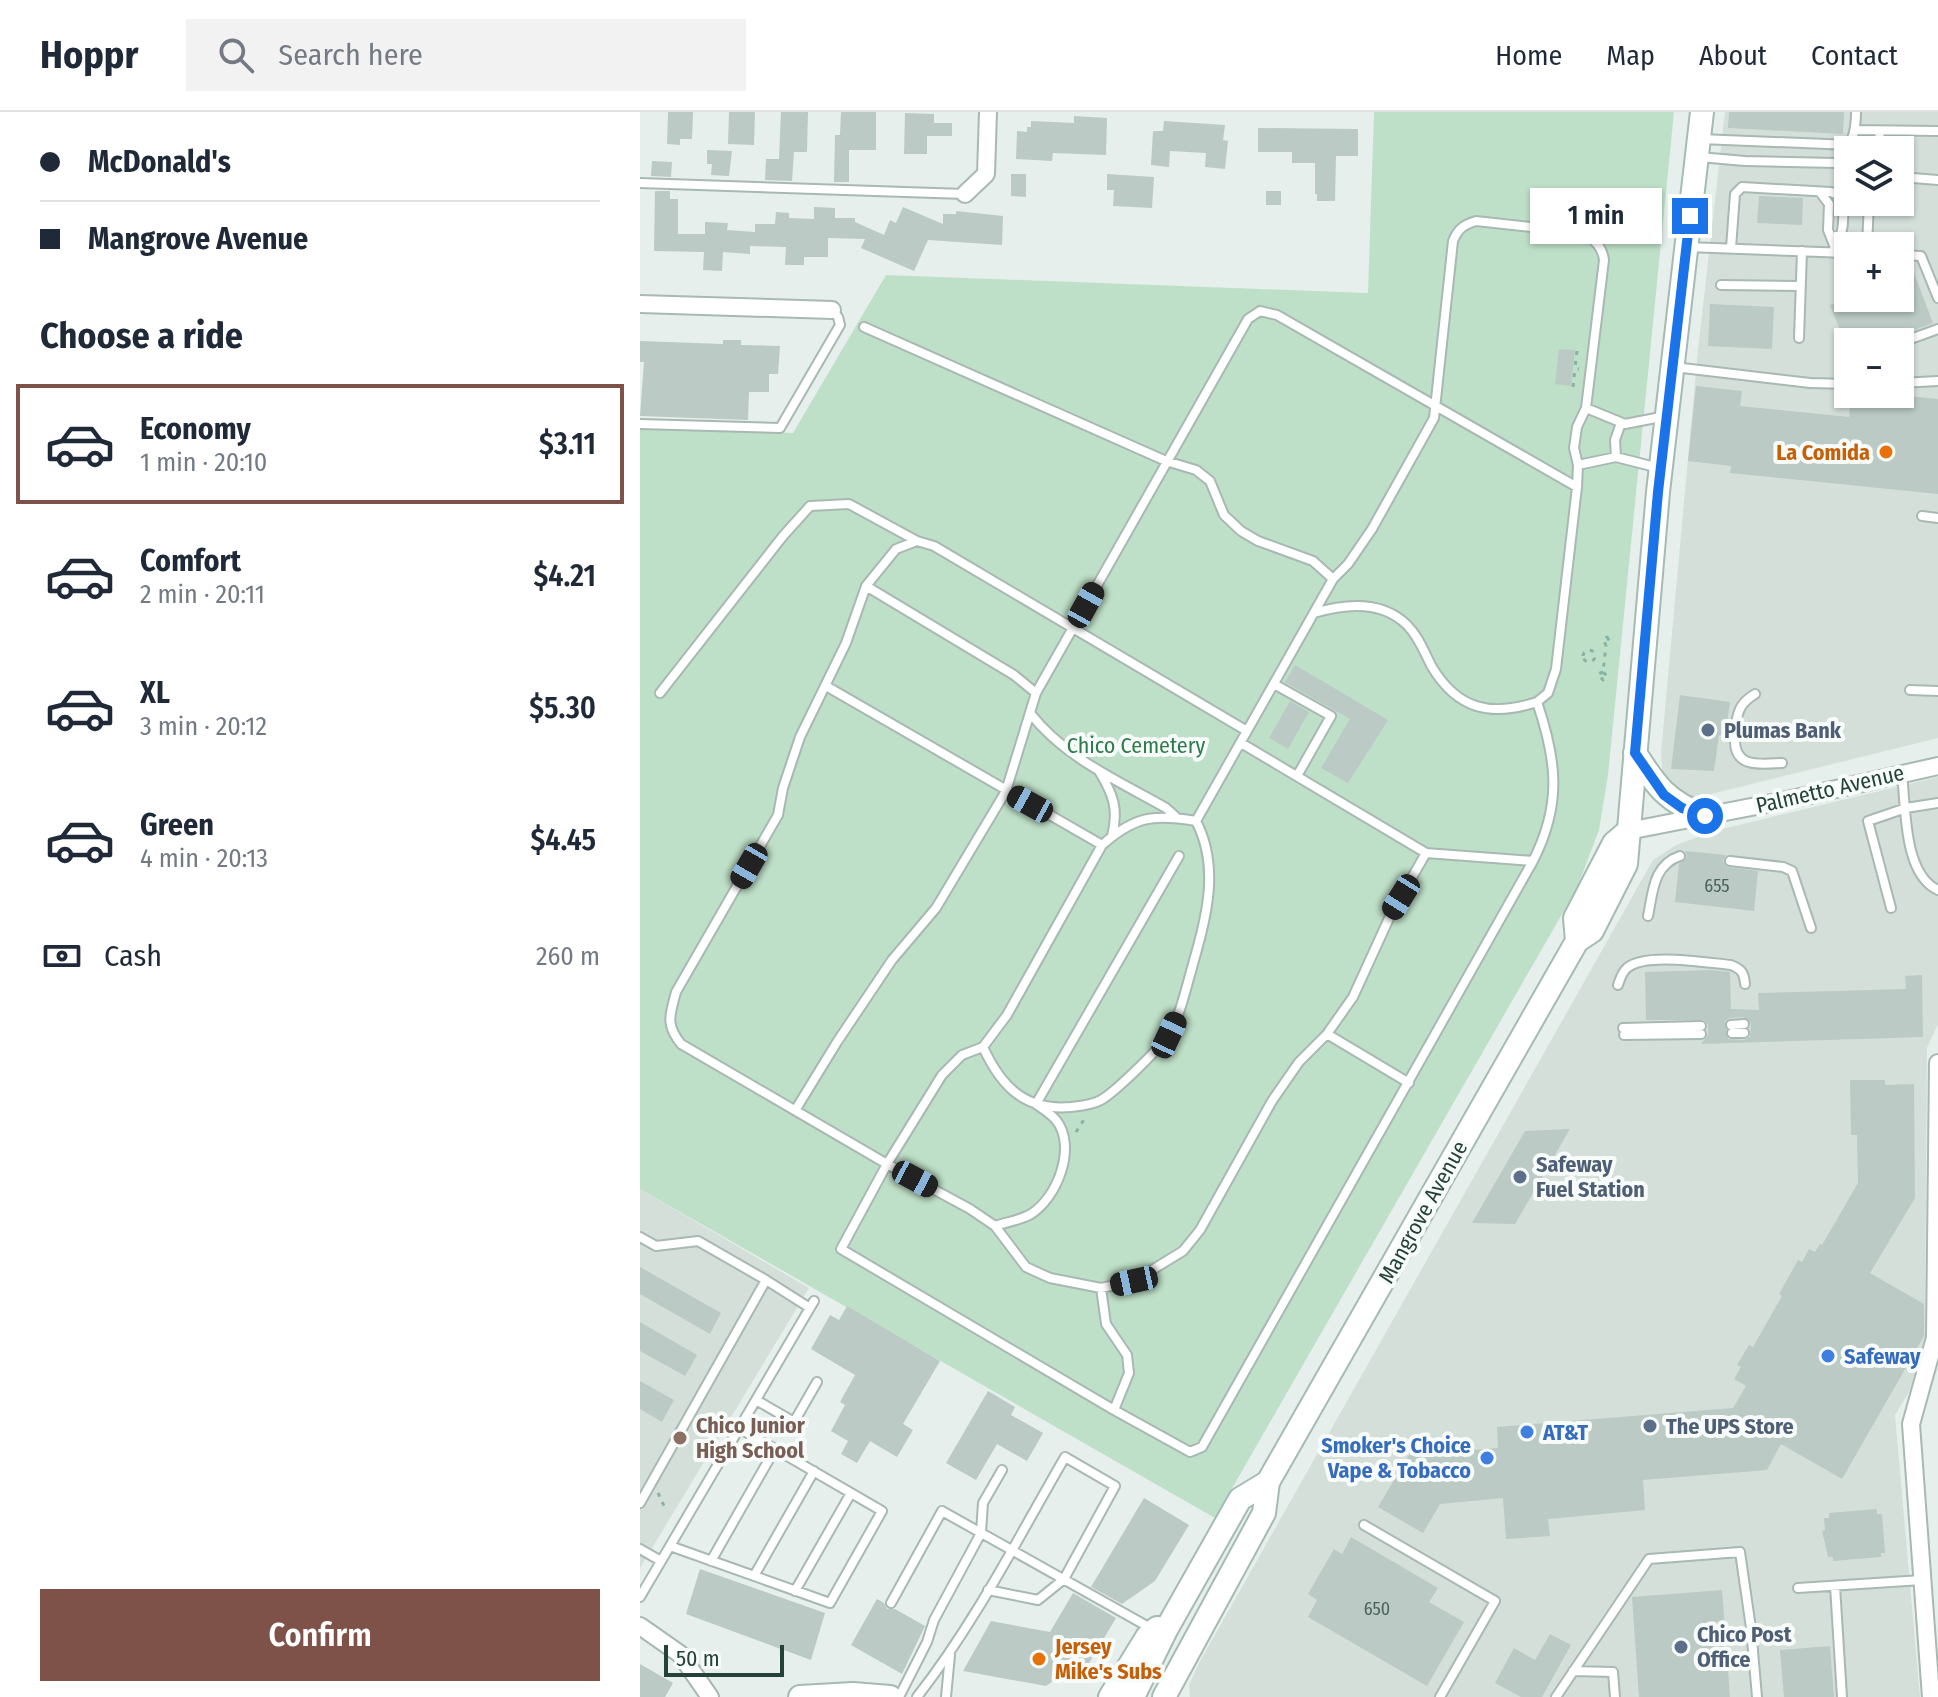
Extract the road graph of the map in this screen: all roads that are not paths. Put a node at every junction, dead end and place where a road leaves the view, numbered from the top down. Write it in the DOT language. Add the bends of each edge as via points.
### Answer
graph roads {
  1 [pos="988,112"];
  2 [pos="1702,112"];
  3 [pos="1856,112"];
  4 [pos="1856,130"];
  5 [pos="1880,131"];
  6 [pos="1938,131"];
  7 [pos="1855,136"];
  8 [pos="1879,136"];
  9 [pos="1698,148"];
  10 [pos="1834,148"];
  11 [pos="1834,163"];
  12 [pos="1914,178"];
  13 [pos="1938,180"];
  14 [pos="640,183"];
  15 [pos="1820,192"];
  16 [pos="965,194"];
  17 [pos="1841,232"];
  18 [pos="1686,246"];
  19 [pos="1731,248"];
  20 [pos="1834,249"];
  21 [pos="1802,251"];
  22 [pos="1914,256"];
  23 [pos="1721,285"];
  24 [pos="1800,286"];
  25 [pos="1938,298"];
  26 [pos="640,304"];
  27 [pos="832,310"];
  28 [pos="864,327"];
  29 [pos="1938,329"];
  30 [pos="1799,338"];
  31 [pos="1914,338"];
  32 [pos="1673,367"];
  33 [pos="1938,381"];
  34 [pos="1914,382"];
  35 [pos="1834,384"];
  36 [pos="1436,407"];
  37 [pos="1586,408"];
  38 [pos="1667,416"];
  39 [pos="1621,423"];
  40 [pos="640,424"];
  41 [pos="1616,457"];
  42 [pos="1166,461"];
  43 [pos="1578,465"];
  44 [pos="1661,469"];
  45 [pos="1577,487"];
  46 [pos="1922,516"];
  47 [pos="1938,518"];
  48 [pos="917,541"];
  49 [pos="1333,579"];
  50 [pos="866,586"];
  51 [pos="1314,613"];
  52 [pos="1073,629"];
  53 [pos="1274,684"];
  54 [pos="826,686"];
  55 [pos="1910,690"];
  56 [pos="1938,691"];
  57 [pos="660,693"];
  58 [pos="1036,693"];
  59 [pos="1755,694"];
  60 [pos="1537,702"];
  61 [pos="1030,713"];
  62 [pos="1736,724"];
  63 [pos="1247,731"];
  64 [pos="1735,737"];
  65 [pos="1241,743"];
  66 [pos="1635,753"];
  67 [pos="1782,763"];
  68 [pos="1938,766"];
  69 [pos="1099,770"];
  70 [pos="1901,773"];
  71 [pos="1297,776"];
  72 [pos="1006,791"];
  73 [pos="1938,803"];
  74 [pos="1906,808"];
  75 [pos="1705,816"];
  76 [pos="1177,818"];
  77 [pos="1196,821"];
  78 [pos="1628,831"];
  79 [pos="1112,836"];
  80 [pos="1102,845"];
  81 [pos="1426,853"];
  82 [pos="1179,856"];
  83 [pos="1680,856"];
  84 [pos="1533,861"];
  85 [pos="1730,861"];
  86 [pos="1938,890"];
  87 [pos="1891,908"];
  88 [pos="1648,916"];
  89 [pos="1811,928"];
  90 [pos="1745,984"];
  91 [pos="1618,985"];
  92 [pos="1744,1028"];
  93 [pos="1732,1029"];
  94 [pos="1701,1030"];
  95 [pos="1624,1032"];
  96 [pos="1327,1034"];
  97 [pos="983,1047"];
  98 [pos="1938,1063"];
  99 [pos="1409,1083"];
  100 [pos="1036,1104"];
  101 [pos="796,1109"];
  102 [pos="887,1164"];
  103 [pos="1937,1165"];
  104 [pos="995,1226"];
  105 [pos="640,1237"];
  106 [pos="766,1280"];
  107 [pos="1937,1287"];
  108 [pos="1101,1288"];
  109 [pos="817,1382"];
  110 [pos="756,1400"];
  111 [pos="1114,1410"];
  112 [pos="739,1428"];
  113 [pos="775,1449"];
  114 [pos="1002,1470"];
  115 [pos="814,1471"];
  116 [pos="1268,1482"];
  117 [pos="851,1493"];
  118 [pos="640,1503"];
  119 [pos="1364,1525"];
  120 [pos="981,1533"];
  121 [pos="670,1546"];
  122 [pos="640,1549"];
  123 [pos="1011,1550"];
  124 [pos="661,1561"];
  125 [pos="711,1561"];
  126 [pos="754,1576"];
  127 [pos="1064,1579"];
  128 [pos="1922,1580"];
  129 [pos="1835,1586"];
  130 [pos="1798,1588"];
  131 [pos="988,1590"];
  132 [pos="795,1591"];
  133 [pos="640,1597"];
  134 [pos="891,1603"];
  135 [pos="1174,1615"];
  136 [pos="640,1626"];
  137 [pos="1155,1630"];
  138 [pos="950,1654"];
  139 [pos="1573,1671"];
  140 [pos="1171,1691"];
  141 [pos="710,1697"];
  142 [pos="800,1697"];
  143 [pos="890,1697"];
  144 [pos="899,1697"];
  145 [pos="917,1697"];
  146 [pos="946,1697"];
  147 [pos="1110,1697"];
  148 [pos="1133,1697"];
  149 [pos="1440,1697"];
  150 [pos="1556,1697"];
  151 [pos="1615,1697"];
  152 [pos="1757,1697"];
  153 [pos="1842,1697"];
  154 [pos="1931,1697"];
  1 -- 16 [label="street" via="986,174"];
  2 -- 9 [label="street"];
  3 -- 4 [label="lane"];
  4 -- 5 [label="lane"];
  4 -- 7 [label="lane"];
  5 -- 6 [label="lane"];
  5 -- 8 [label="lane"];
  9 -- 10 [label="lane"];
  9 -- 11 [label="lane" via="1745,161"];
  9 -- 18 [label="street"];
  12 -- 13 [label="lane"];
  14 -- 16 [label="lane"];
  15 -- 17 [label="lane" via="1842,199"];
  15 -- 19 [label="lane" via="1742,187 1735,194"];
  15 -- 20 [label="lane" via="1829,204"];
  18 -- 19 [label="lane"];
  18 -- 32 [label="street"];
  19 -- 21 [label="lane"];
  20 -- 21 [label="lane"];
  21 -- 24 [label="lane"];
  22 -- 25 [label="lane" via="1921,256"];
  23 -- 24 [label="lane"];
  24 -- 30 [label="lane"];
  26 -- 27 [label="street"];
  27 -- 40 [label="lane" via="840,325 780,428"];
  28 -- 42 [label="lane"];
  29 -- 31 [label="lane"];
  32 -- 35 [label="lane"];
  32 -- 38 [label="street"];
  33 -- 34 [label="lane"];
  36 -- 37 [label="lane" via="1453,241 1464,224 1476,221 1584,233 1602,250"];
  36 -- 42 [label="lane" via="1277,315 1260,311 1248,319"];
  36 -- 45 [label="lane"];
  36 -- 49 [label="lane" via="1372,529"];
  37 -- 39 [label="lane"];
  37 -- 43 [label="lane" via="1574,448"];
  38 -- 39 [label="lane"];
  38 -- 44 [label="street"];
  39 -- 41 [label="lane"];
  41 -- 43 [label="lane"];
  41 -- 44 [label="lane"];
  42 -- 49 [label="lane" via="1196,470 1210,481 1224,515 1241,531 1313,561"];
  42 -- 52 [label="lane"];
  43 -- 45 [label="lane"];
  44 -- 66 [label="street"];
  45 -- 60 [label="lane" via="1556,669 1548,693"];
  46 -- 47 [label="lane"];
  48 -- 50 [label="lane" via="896,549"];
  48 -- 52 [label="lane"];
  48 -- 57 [label="lane" via="849,504 810,506"];
  49 -- 51 [label="lane"];
  50 -- 54 [label="lane"];
  50 -- 58 [label="lane"];
  51 -- 53 [label="lane"];
  51 -- 60 [label="lane" via="1359,604 1405,623 1446,688 1466,703 1497,710"];
  52 -- 58 [label="lane"];
  52 -- 63 [label="lane"];
  53 -- 63 [label="lane"];
  53 -- 71 [label="lane" via="1331,716"];
  54 -- 72 [label="lane"];
  54 -- 101 [label="lane" via="800,737 778,815 676,992 670,1016 671,1032 681,1044"];
  55 -- 56 [label="lane"];
  58 -- 61 [label="lane"];
  59 -- 62 [label="lane" via="1737,712"];
  60 -- 84 [label="lane" via="1554,766 1554,797"];
  61 -- 69 [label="lane" via="1067,751"];
  61 -- 72 [label="lane"];
  63 -- 65 [label="lane"];
  64 -- 67 [label="lane" via="1735,752 1742,759 1756,765"];
  65 -- 71 [label="lane"];
  65 -- 77 [label="lane"];
  66 -- 75 [label="street" via="1664,795"];
  66 -- 78 [label="street"];
  68 -- 70 [label="street, Palmetto Avenue"];
  69 -- 76 [label="lane"];
  69 -- 79 [label="lane" via="1116,805"];
  70 -- 74 [label="lane"];
  70 -- 75 [label="street, Palmetto Avenue"];
  71 -- 81 [label="lane"];
  72 -- 80 [label="lane"];
  72 -- 101 [label="lane" via="944,896 892,960"];
  73 -- 74 [label="lane"];
  74 -- 86 [label="lane" via="1919,875"];
  74 -- 87 [label="lane" via="1868,821"];
  75 -- 78 [label="street, Palmetto Avenue"];
  76 -- 77 [label="lane"];
  76 -- 79 [label="lane" via="1142,819"];
  77 -- 100 [label="lane" via="1207,850 1206,916 1169,1035 1101,1100 1059,1108"];
  78 -- 116 [label="street, Mangrove Avenue" via="1614,843 1575,918 1577,941"];
  79 -- 80 [label="lane"];
  80 -- 97 [label="lane" via="1007,1015"];
  81 -- 84 [label="lane"];
  81 -- 96 [label="lane" via="1353,997"];
  82 -- 100 [label="lane"];
  83 -- 88 [label="lane" via="1662,867 1655,880"];
  84 -- 99 [label="lane"];
  85 -- 89 [label="lane" via="1792,871"];
  90 -- 91 [label="lane" via="1745,975 1731,965 1659,960 1629,966"];
  92 -- 93 [label="lane"];
  94 -- 95 [label="lane"];
  96 -- 99 [label="lane"];
  96 -- 108 [label="lane" via="1272,1101 1183,1251 1134,1281"];
  97 -- 100 [label="lane" via="995,1072"];
  97 -- 102 [label="lane" via="952,1062"];
  98 -- 103 [label="street"];
  99 -- 111 [label="lane" via="1202,1447 1190,1452"];
  100 -- 104 [label="lane" via="1056,1119 1065,1157 1055,1183 1032,1213"];
  101 -- 102 [label="lane"];
  102 -- 104 [label="lane"];
  102 -- 111 [label="lane" via="841,1249"];
  103 -- 107 [label="street"];
  104 -- 108 [label="lane" via="1026,1267 1050,1278"];
  105 -- 106 [label="lane" via="656,1246 698,1241"];
  106 -- 110 [label="lane" via="812,1305"];
  106 -- 118 [label="lane"];
  107 -- 128 [label="street" via="1935,1338 1911,1424"];
  108 -- 111 [label="lane" via="1106,1324 1127,1355 1129,1373"];
  109 -- 110 [label="lane" via="794,1422"];
  110 -- 112 [label="lane"];
  112 -- 113 [label="lane"];
  112 -- 121 [label="lane"];
  113 -- 115 [label="lane"];
  113 -- 125 [label="lane"];
  114 -- 120 [label="lane" via="983,1503"];
  115 -- 117 [label="lane"];
  115 -- 126 [label="lane"];
  116 -- 135 [label="street, Mangrove Avenue" via="1240,1499"];
  116 -- 140 [label="street, Mangrove Avenue" via="1264,1513"];
  117 -- 132 [label="lane"];
  117 -- 132 [label="lane" via="882,1511 830,1603"];
  119 -- 149 [label="lane" via="1495,1601"];
  120 -- 123 [label="lane"];
  120 -- 134 [label="lane" via="942,1511"];
  120 -- 144 [label="lane"];
  121 -- 124 [label="lane"];
  121 -- 125 [label="lane"];
  122 -- 124 [label="lane"];
  123 -- 127 [label="lane"];
  123 -- 127 [label="lane" via="1065,1457 1115,1486"];
  123 -- 131 [label="lane"];
  124 -- 133 [label="lane"];
  125 -- 126 [label="lane"];
  126 -- 132 [label="lane"];
  127 -- 131 [label="lane" via="1038,1600"];
  127 -- 137 [label="lane"];
  128 -- 129 [label="lane"];
  128 -- 154 [label="street"];
  129 -- 130 [label="lane"];
  129 -- 153 [label="lane"];
  131 -- 138 [label="lane"];
  135 -- 137 [label="street"];
  135 -- 148 [label="street, Mangrove Avenue"];
  136 -- 141 [label="street" via="680,1654"];
  137 -- 147 [label="street"];
  138 -- 145 [label="lane"];
  138 -- 146 [label="lane"];
  139 -- 150 [label="lane"];
  139 -- 151 [label="lane" via="1613,1672"];
  139 -- 152 [label="lane" via="1649,1559 1740,1552"];
  142 -- 143 [label="street"];
}
